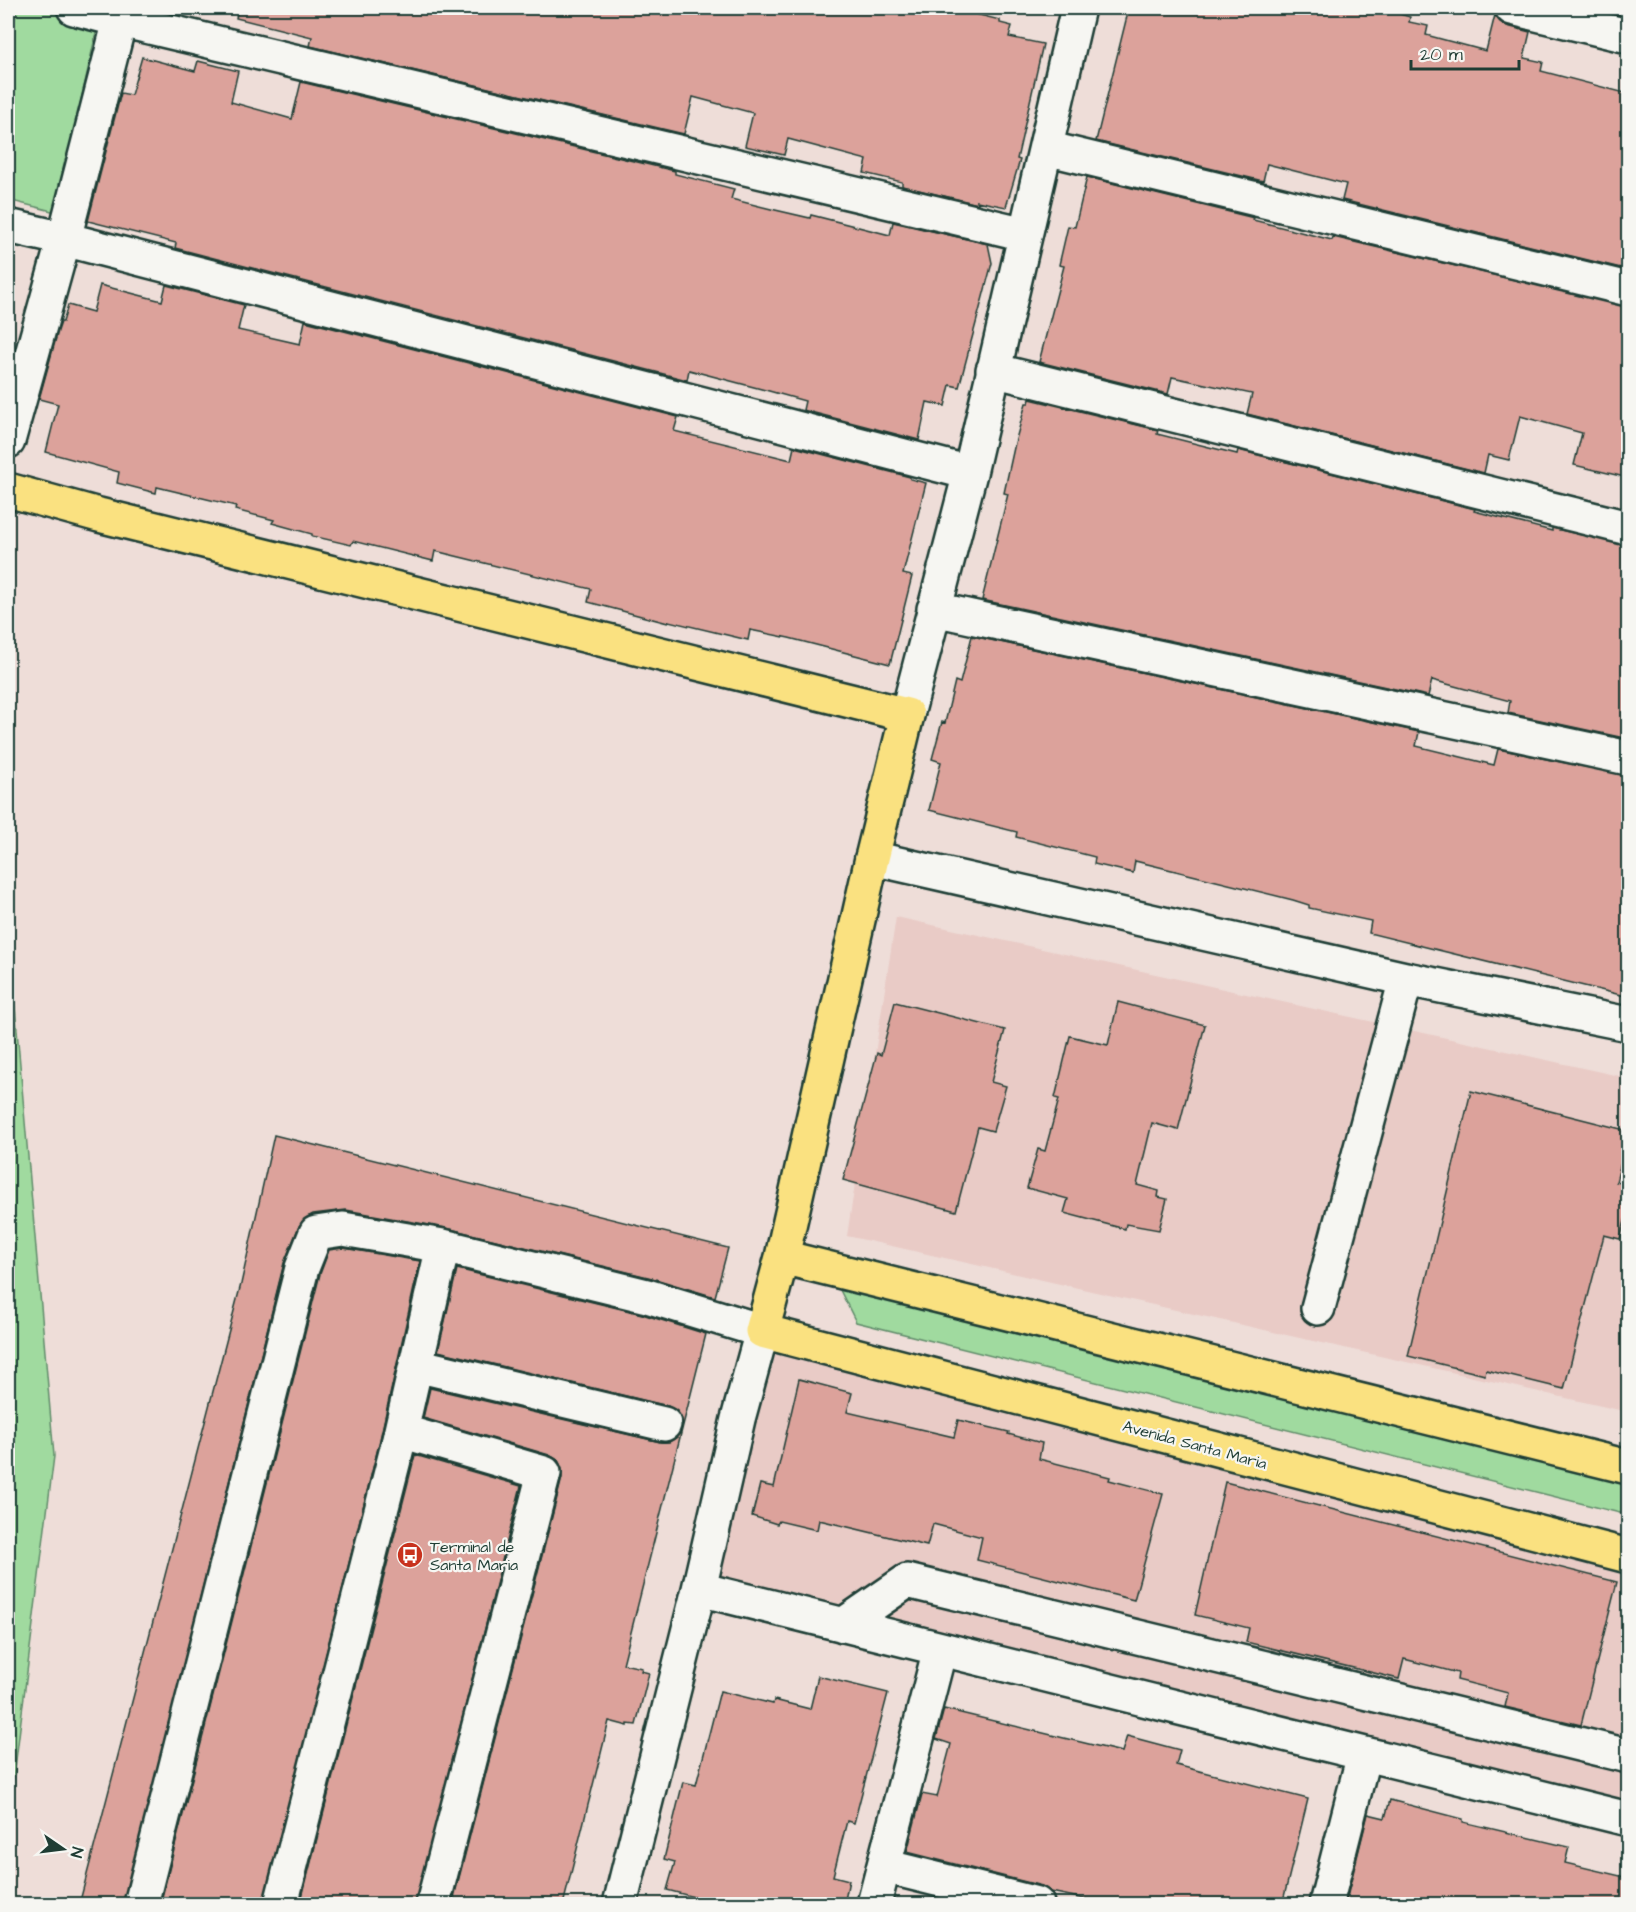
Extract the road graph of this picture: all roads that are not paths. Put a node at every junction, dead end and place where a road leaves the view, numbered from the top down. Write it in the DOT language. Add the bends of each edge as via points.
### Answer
graph roads {
  1 [pos="74,8"];
  2 [pos="1512,8"];
  3 [pos="1071,9"];
  4 [pos="120,20"];
  5 [pos="1629,36"];
  6 [pos="1046,148"];
  7 [pos="8,226"];
  8 [pos="1025,234"];
  9 [pos="64,239"];
  10 [pos="1629,289"];
  11 [pos="993,370"];
  12 [pos="8,441"];
  13 [pos="970,473"];
  14 [pos="8,490"];
  15 [pos="1629,528"];
  16 [pos="934,609"];
  17 [pos="907,715"];
  18 [pos="1629,758"];
  19 [pos="872,858"];
  20 [pos="1407,979"];
  21 [pos="1629,1024"];
  22 [pos="443,1246"];
  23 [pos="782,1257"];
  24 [pos="1318,1308"];
  25 [pos="762,1331"];
  26 [pos="416,1365"];
  27 [pos="664,1424"];
  28 [pos="401,1431"];
  29 [pos="1629,1467"];
  30 [pos="1629,1556"];
  31 [pos="699,1589"];
  32 [pos="843,1625"];
  33 [pos="940,1649"];
  34 [pos="1364,1754"];
  35 [pos="1629,1756"];
  36 [pos="1629,1819"];
  37 [pos="884,1866"];
  38 [pos="141,1905"];
  39 [pos="281,1905"];
  40 [pos="433,1905"];
  41 [pos="620,1905"];
  42 [pos="874,1905"];
  43 [pos="1037,1905"];
  44 [pos="1326,1905"];
  1 -- 4 [label="street"];
  2 -- 5 [label="street"];
  3 -- 6 [label="street"];
  4 -- 8 [label="street"];
  4 -- 9 [label="street"];
  6 -- 8 [label="street"];
  6 -- 10 [label="street"];
  7 -- 9 [label="street"];
  8 -- 11 [label="street"];
  9 -- 12 [label="street"];
  9 -- 13 [label="street"];
  11 -- 13 [label="street"];
  11 -- 15 [label="street"];
  13 -- 16 [label="street"];
  14 -- 17 [label="main road"];
  16 -- 17 [label="street"];
  16 -- 18 [label="street"];
  17 -- 19 [label="main road"];
  19 -- 20 [label="street"];
  19 -- 23 [label="main road"];
  20 -- 21 [label="street"];
  20 -- 24 [label="street"];
  22 -- 25 [label="street" via="647,1296"];
  22 -- 26 [label="street"];
  22 -- 38 [label="street" via="343,1229 316,1233 302,1268"];
  23 -- 25 [label="main road"];
  23 -- 29 [label="main road"];
  25 -- 30 [label="main road, Avenida Santa Maria"];
  25 -- 31 [label="street"];
  26 -- 27 [label="street"];
  26 -- 28 [label="street"];
  28 -- 39 [label="street"];
  28 -- 40 [label="street" via="544,1473"];
  31 -- 32 [label="street"];
  31 -- 41 [label="street"];
  32 -- 33 [label="street"];
  32 -- 35 [label="street" via="906,1581"];
  33 -- 34 [label="street"];
  33 -- 37 [label="street"];
  34 -- 36 [label="street"];
  34 -- 44 [label="street"];
  37 -- 42 [label="street"];
  37 -- 43 [label="street"];
}
